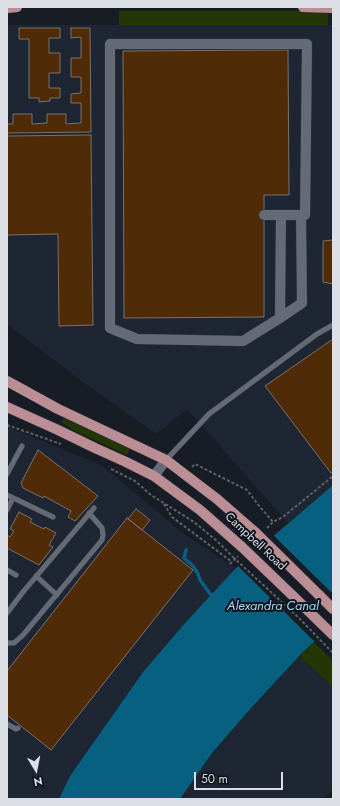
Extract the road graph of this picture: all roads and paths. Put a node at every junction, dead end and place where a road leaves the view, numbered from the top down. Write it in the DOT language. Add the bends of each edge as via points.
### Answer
graph roads {
  1 [pos="17,7"];
  2 [pos="303,7"];
  3 [pos="7,8"];
  4 [pos="333,8"];
  5 [pos="264,215"];
  6 [pos="281,215"];
  7 [pos="301,215"];
  8 [pos="280,318"];
  9 [pos="333,325"];
  10 [pos="7,381"];
  11 [pos="7,386"];
  12 [pos="34,396"];
  13 [pos="7,407"];
  14 [pos="7,425"];
  15 [pos="22,446"];
  16 [pos="66,447"];
  17 [pos="166,460"];
  18 [pos="195,464"];
  19 [pos="107,466"];
  20 [pos="7,474"];
  21 [pos="154,476"];
  22 [pos="333,476"];
  23 [pos="7,494"];
  24 [pos="13,498"];
  25 [pos="163,503"];
  26 [pos="94,508"];
  27 [pos="7,510"];
  28 [pos="89,513"];
  29 [pos="53,517"];
  30 [pos="283,517"];
  31 [pos="273,522"];
  32 [pos="232,562"];
  33 [pos="7,570"];
  34 [pos="16,575"];
  35 [pos="36,576"];
  36 [pos="56,595"];
  37 [pos="333,609"];
  38 [pos="7,614"];
  39 [pos="333,635"];
  40 [pos="7,643"];
  41 [pos="333,653"];
  42 [pos="7,724"];
  43 [pos="18,728"];
  1 -- 3 [label="main road"];
  2 -- 4 [label="main road"];
  5 -- 6 [label="street"];
  6 -- 7 [label="street"];
  6 -- 8 [label="street"];
  7 -- 8 [label="street" via="302,303"];
  7 -- 8 [label="street" via="305,215 307,44 110,44 110,328 137,339 243,341"];
  9 -- 17 [label="lane" via="209,414"];
  10 -- 12 [label="main road, Campbell Road"];
  11 -- 12 [label="main road, Campbell Road"];
  12 -- 17 [label="main road, Campbell Road"];
  13 -- 21 [label="main road, Campbell Road"];
  14 -- 16 [label="path"];
  15 -- 20 [label="lane"];
  17 -- 21 [label="street"];
  17 -- 37 [label="main road, Campbell Road, bridge" via="217,498"];
  18 -- 31 [label="path" via="246,490"];
  19 -- 25 [label="path" via="135,481"];
  21 -- 39 [label="main road, Campbell Road, bridge" via="200,510 242,547"];
  22 -- 30 [label="path"];
  23 -- 24 [label="lane"];
  24 -- 27 [label="lane"];
  24 -- 29 [label="lane"];
  25 -- 32 [label="path" via="172,517"];
  25 -- 41 [label="path, bridge" via="194,522 217,541"];
  26 -- 28 [label="lane"];
  28 -- 35 [label="lane"];
  28 -- 36 [label="lane" via="102,528 102,540"];
  33 -- 34 [label="lane"];
  35 -- 36 [label="lane"];
  35 -- 38 [label="lane"];
  36 -- 40 [label="lane" via="23,635 14,643"];
  42 -- 43 [label="lane"];
}
